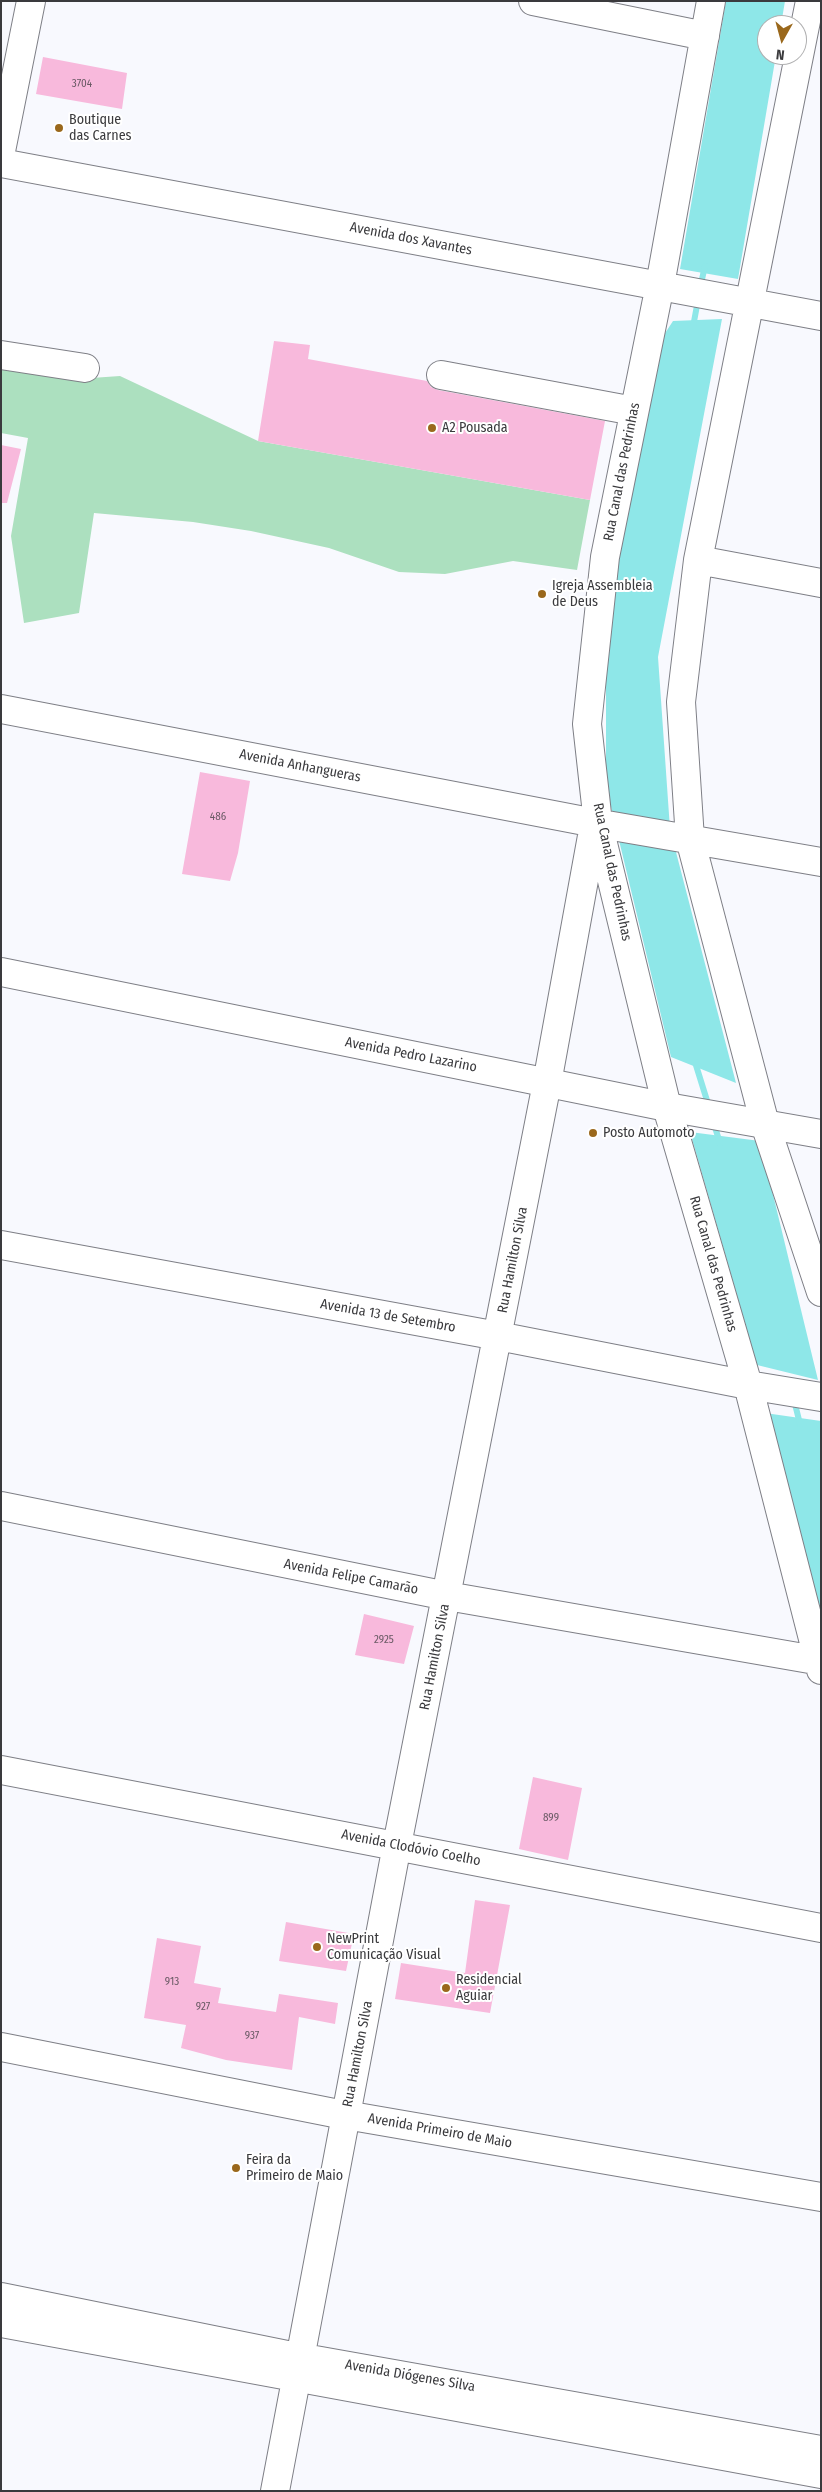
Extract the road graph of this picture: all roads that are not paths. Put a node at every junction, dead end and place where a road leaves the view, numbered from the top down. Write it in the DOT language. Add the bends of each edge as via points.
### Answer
graph roads {
  1 [pos="32,1"];
  2 [pos="533,1"];
  3 [pos="711,1"];
  4 [pos="810,1"];
  5 [pos="704,36"];
  6 [pos="811,51"];
  7 [pos="1,151"];
  8 [pos="1,163"];
  9 [pos="670,287"];
  10 [pos="736,300"];
  11 [pos="821,316"];
  12 [pos="1,355"];
  13 [pos="85,368"];
  14 [pos="441,375"];
  15 [pos="634,411"];
  16 [pos="698,560"];
  17 [pos="821,584"];
  18 [pos="1,709"];
  19 [pos="601,824"];
  20 [pos="686,839"];
  21 [pos="821,862"];
  22 [pos="1,972"];
  23 [pos="548,1083"];
  24 [pos="666,1107"];
  25 [pos="765,1124"];
  26 [pos="821,1134"];
  27 [pos="1,1246"];
  28 [pos="819,1280"];
  29 [pos="498,1336"];
  30 [pos="761,1387"];
  31 [pos="821,1397"];
  32 [pos="1,1506"];
  33 [pos="447,1596"];
  34 [pos="820,1664"];
  35 [pos="1,1770"];
  36 [pos="397,1845"];
  37 [pos="821,1928"];
  38 [pos="1,2047"];
  39 [pos="347,2114"];
  40 [pos="821,2198"];
  41 [pos="1,2297"];
  42 [pos="1,2323"];
  43 [pos="299,2367"];
  44 [pos="821,2450"];
  45 [pos="821,2474"];
  46 [pos="275,2491"];
  1 -- 7 [label="street"];
  2 -- 5 [label="street"];
  3 -- 5 [label="street, Rua Canal das Pedrinhas"];
  4 -- 6 [label="street"];
  5 -- 9 [label="street, Rua Canal das Pedrinhas"];
  6 -- 10 [label="street"];
  8 -- 9 [label="street, Avenida dos Xavantes"];
  9 -- 10 [label="street, Avenida dos Xavantes"];
  9 -- 15 [label="street, Rua Canal das Pedrinhas"];
  10 -- 11 [label="street, Avenida dos Xavantes"];
  10 -- 16 [label="street"];
  12 -- 13 [label="street"];
  14 -- 15 [label="street"];
  15 -- 19 [label="street, Rua Canal das Pedrinhas" via="605,557 587,724"];
  16 -- 17 [label="street"];
  16 -- 20 [label="street" via="681,702"];
  18 -- 19 [label="street, Avenida Anhangueras"];
  19 -- 20 [label="street, Avenida Anhangueras"];
  19 -- 23 [label="street, Rua Hamilton Silva"];
  19 -- 24 [label="street, Rua Canal das Pedrinhas"];
  20 -- 21 [label="street"];
  20 -- 25 [label="street"];
  22 -- 23 [label="street, Avenida Pedro Lazarino"];
  23 -- 24 [label="street, Avenida Pedro Lazarino"];
  23 -- 29 [label="street, Rua Hamilton Silva"];
  24 -- 25 [label="street, Avenida Pedro Lazarino"];
  24 -- 30 [label="street, Rua Canal das Pedrinhas"];
  25 -- 26 [label="street, Avenida Pedro Lazarino"];
  25 -- 28 [label="street"];
  27 -- 29 [label="street, Avenida 13 de Setembro"];
  29 -- 30 [label="street, Avenida 13 de Setembro"];
  29 -- 33 [label="street, Rua Hamilton Silva"];
  30 -- 31 [label="street, Avenida 13 de Setembro"];
  30 -- 34 [label="street, Rua Canal das Pedrinhas"];
  32 -- 33 [label="street, Avenida Felipe Camarão"];
  33 -- 34 [label="street, Avenida Felipe Camarão"];
  33 -- 36 [label="street, Rua Hamilton Silva"];
  35 -- 36 [label="street, Avenida Clodóvio Coelho"];
  36 -- 37 [label="street, Avenida Clodóvio Coelho"];
  36 -- 39 [label="street, Rua Hamilton Silva"];
  38 -- 39 [label="street, Avenida Primeiro de Maio"];
  39 -- 40 [label="street, Avenida Primeiro de Maio"];
  39 -- 43 [label="street, Rua Hamilton Silva"];
  41 -- 43 [label="street, Avenida Diógenes Silva"];
  42 -- 43 [label="street, Avenida Diógenes Silva"];
  43 -- 44 [label="street, Avenida Diógenes Silva"];
  43 -- 45 [label="street, Avenida Diógenes Silva"];
  43 -- 46 [label="street, Rua Hamilton Silva"];
}
